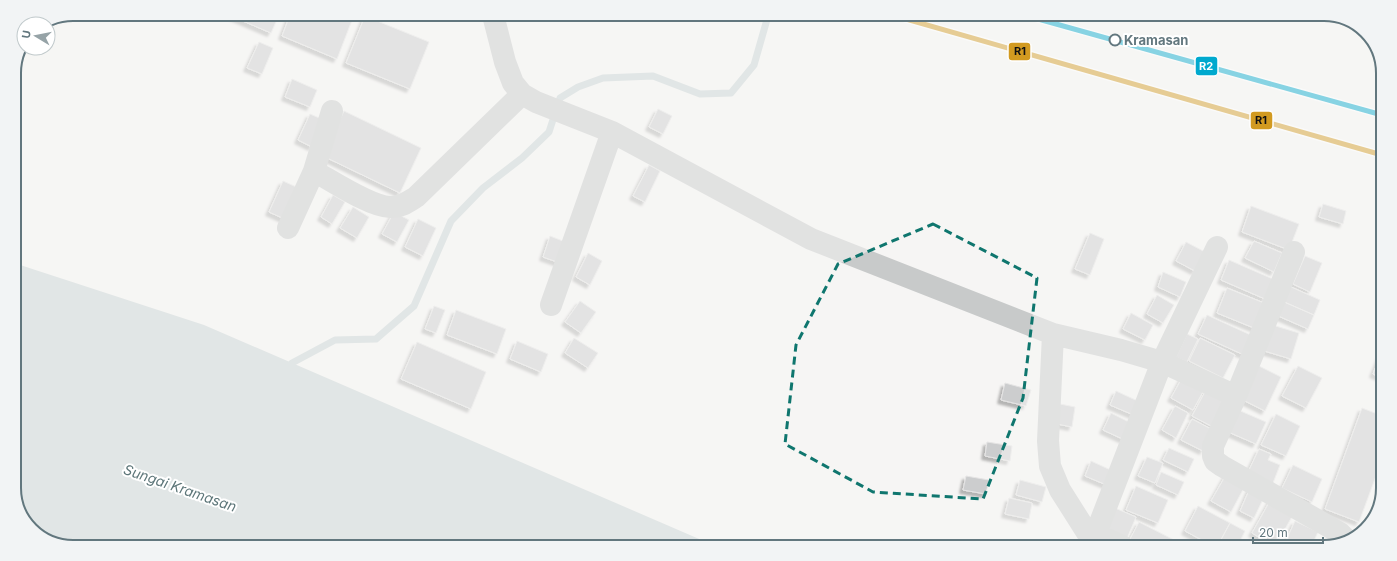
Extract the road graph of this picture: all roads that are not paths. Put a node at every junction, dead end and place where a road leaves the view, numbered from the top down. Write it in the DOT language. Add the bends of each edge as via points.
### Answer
graph roads {
  1 [pos="494,21"];
  2 [pos="522,94"];
  3 [pos="332,111"];
  4 [pos="612,132"];
  5 [pos="314,171"];
  6 [pos="288,228"];
  7 [pos="1217,247"];
  8 [pos="1294,252"];
  9 [pos="551,305"];
  10 [pos="1053,334"];
  11 [pos="1162,362"];
  12 [pos="1236,396"];
  13 [pos="1343,536"];
  14 [pos="1092,540"];
  15 [pos="1093,540"];
  1 -- 2 [label="street" via="505,62 513,83"];
  2 -- 4 [label="street"];
  2 -- 5 [label="street" via="416,197 405,204 392,208 377,206"];
  3 -- 5 [label="street"];
  4 -- 9 [label="street"];
  4 -- 10 [label="street" via="811,238"];
  5 -- 6 [label="street"];
  7 -- 11 [label="street"];
  8 -- 12 [label="street"];
  10 -- 11 [label="street"];
  10 -- 14 [label="street" via="1048,441 1050,466 1060,490"];
  11 -- 12 [label="street"];
  11 -- 15 [label="street"];
  12 -- 13 [label="street" via="1213,446 1215,461"];
}
